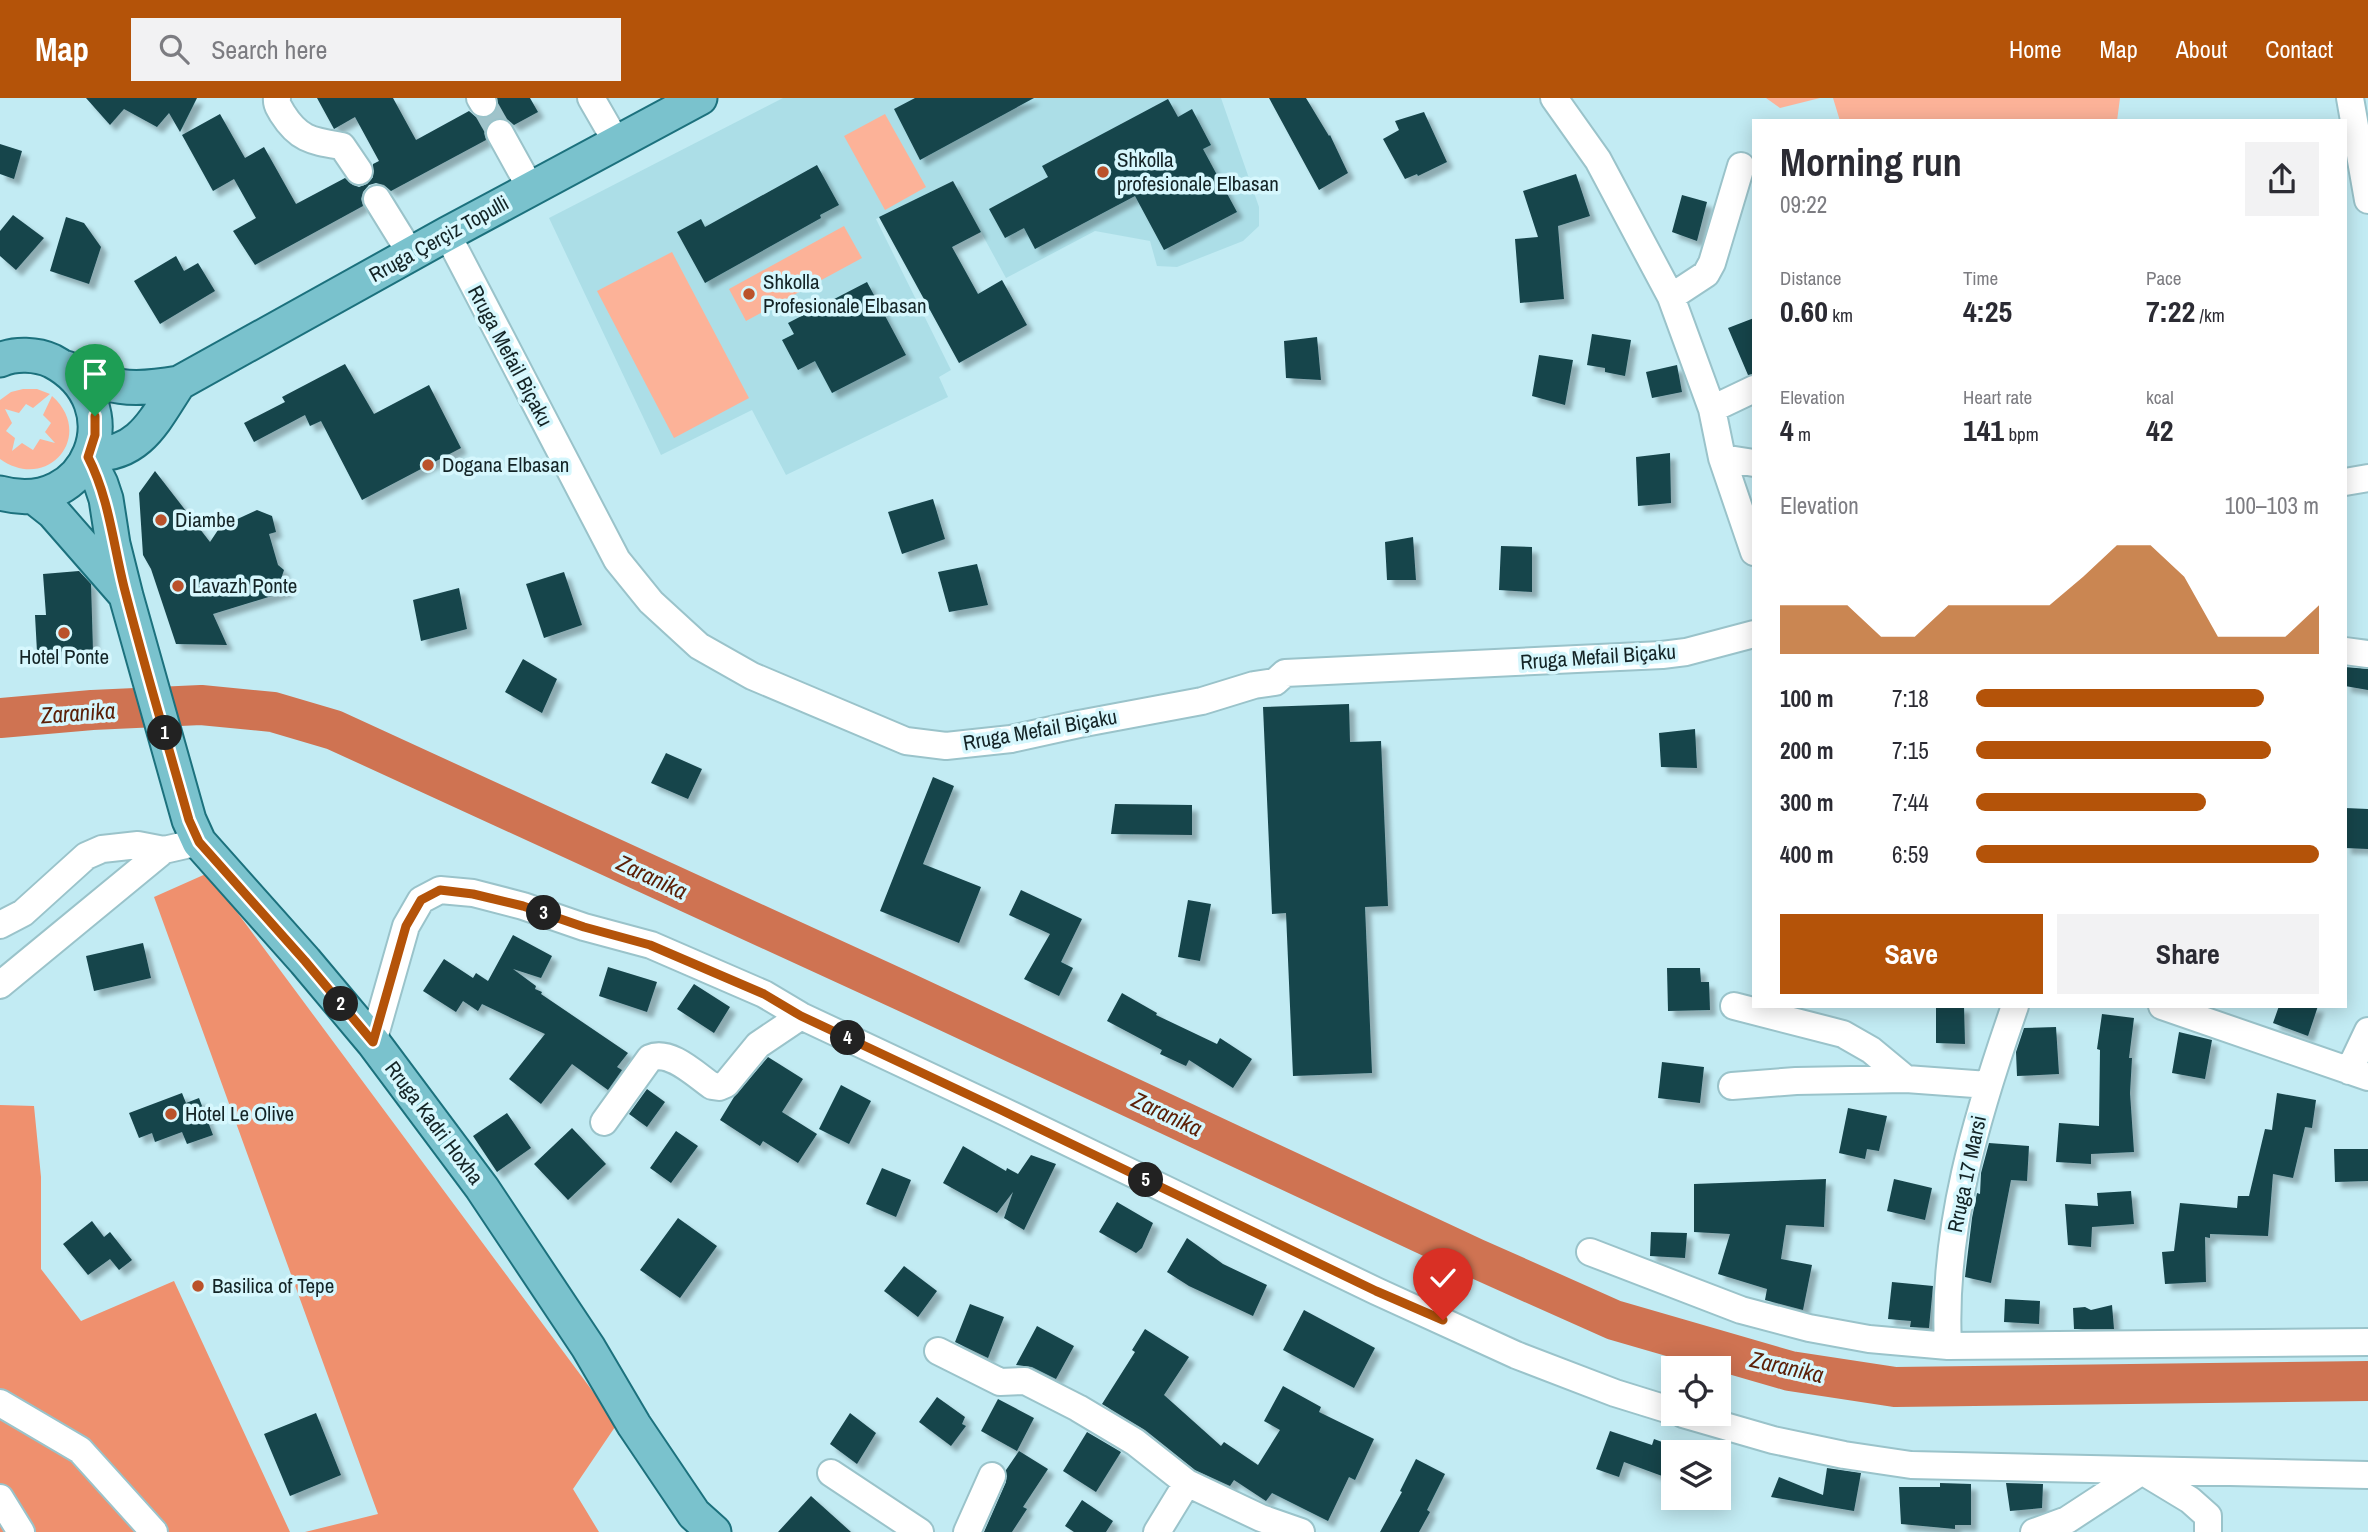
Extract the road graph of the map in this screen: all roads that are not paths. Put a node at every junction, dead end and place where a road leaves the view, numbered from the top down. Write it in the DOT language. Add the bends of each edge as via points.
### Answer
graph roads {
  1 [pos="277,98"];
  2 [pos="591,98"];
  3 [pos="700,98"];
  4 [pos="1554,98"];
  5 [pos="2350,98"];
  6 [pos="500,133"];
  7 [pos="617,143"];
  8 [pos="1741,166"];
  9 [pos="359,171"];
  10 [pos="531,189"];
  11 [pos="377,199"];
  12 [pos="2368,200"];
  13 [pos="447,234"];
  14 [pos="411,254"];
  15 [pos="1671,297"];
  16 [pos="9,352"];
  17 [pos="65,368"];
  18 [pos="178,383"];
  19 [pos="1752,390"];
  20 [pos="1712,409"];
  21 [pos="145,434"];
  22 [pos="89,456"];
  23 [pos="1722,457"];
  24 [pos="1752,463"];
  25 [pos="2368,478"];
  26 [pos="2347,482"];
  27 [pos="10,495"];
  28 [pos="106,499"];
  29 [pos="1752,546"];
  30 [pos="127,596"];
  31 [pos="1752,635"];
  32 [pos="2347,652"];
  33 [pos="2368,654"];
  34 [pos="194,831"];
  35 [pos="164,850"];
  36 [pos="0,925"];
  37 [pos="0,985"];
  38 [pos="1734,1006"];
  39 [pos="2014,1008"];
  40 [pos="2168,1008"];
  41 [pos="801,1016"];
  42 [pos="2368,1031"];
  43 [pos="373,1042"];
  44 [pos="2358,1074"];
  45 [pos="1906,1079"];
  46 [pos="1988,1085"];
  47 [pos="1732,1086"];
  48 [pos="604,1122"];
  49 [pos="1590,1252"];
  50 [pos="2368,1342"];
  51 [pos="1948,1346"];
  52 [pos="938,1351"];
  53 [pos="0,1403"];
  54 [pos="1661,1407"];
  55 [pos="1725,1426"];
  56 [pos="2143,1471"];
  57 [pos="831,1473"];
  58 [pos="2368,1475"];
  59 [pos="992,1476"];
  60 [pos="1187,1483"];
  61 [pos="0,1498"];
  62 [pos="22,1532"];
  63 [pos="154,1532"];
  64 [pos="714,1532"];
  65 [pos="920,1532"];
  66 [pos="967,1532"];
  67 [pos="1157,1532"];
  68 [pos="1301,1532"];
  69 [pos="2034,1532"];
  70 [pos="2208,1532"];
  1 -- 9 [label="street" via="276,104 293,131 342,146"];
  2 -- 7 [label="street"];
  3 -- 7 [label="main road, Rruga Çerçiz Topulli"];
  4 -- 15 [label="street" via="1598,160"];
  5 -- 12 [label="street"];
  6 -- 10 [label="street"];
  7 -- 10 [label="main road, Rruga Çerçiz Topulli"];
  8 -- 15 [label="street" via="1712,263 1706,274"];
  10 -- 13 [label="main road, Rruga Çerçiz Topulli"];
  11 -- 14 [label="street"];
  13 -- 14 [label="main road, Rruga Çerçiz Topulli"];
  13 -- 31 [label="street, Rruga Mefail Biçaku" via="617,560 651,602 699,646 752,676 906,741 946,746 1011,739 1202,701 1275,681 1285,673 1662,655"];
  14 -- 18 [label="main road, Rruga Çerçiz Topulli"];
  15 -- 20 [label="street"];
  16 -- 17 [label="main road" via="47,359"];
  17 -- 18 [label="main road" via="118,387 145,389"];
  17 -- 22 [label="main road" via="80,381 95,416"];
  18 -- 21 [label="main road"];
  19 -- 20 [label="street"];
  20 -- 23 [label="street"];
  21 -- 22 [label="main road" via="120,451"];
  21 -- 28 [label="main road"];
  22 -- 27 [label="main road" via="68,483 52,492"];
  22 -- 28 [label="main road, Rruga Kadri Hoxha"];
  23 -- 24 [label="street"];
  23 -- 29 [label="street"];
  25 -- 26 [label="street"];
  27 -- 30 [label="main road, Rruga Kadri Hoxha" via="53,512"];
  28 -- 30 [label="main road, Rruga Kadri Hoxha"];
  30 -- 34 [label="main road, Rruga Kadri Hoxha"];
  32 -- 33 [label="street"];
  34 -- 35 [label="street"];
  34 -- 43 [label="main road, Rruga Kadri Hoxha"];
  35 -- 36 [label="street" via="138,845 102,849 86,856 23,913"];
  35 -- 37 [label="street"];
  38 -- 45 [label="street" via="1843,1034"];
  39 -- 46 [label="street, Rruga 17 Marsi"];
  40 -- 44 [label="street"];
  41 -- 43 [label="street" via="764,994 650,945 523,906 440,890 421,900 406,926"];
  41 -- 48 [label="street" via="758,1045 719,1087 670,1058 650,1058"];
  41 -- 54 [label="street" via="1516,1355"];
  42 -- 44 [label="street"];
  43 -- 64 [label="main road, Rruga Kadri Hoxha" via="482,1188 694,1514"];
  45 -- 46 [label="street"];
  45 -- 47 [label="street"];
  46 -- 51 [label="street, Rruga 17 Marsi" via="1957,1217 1946,1312"];
  49 -- 51 [label="street" via="1688,1291 1809,1328"];
  50 -- 51 [label="street"];
  52 -- 60 [label="street" via="1000,1382 1025,1381 1078,1408 1135,1442"];
  53 -- 63 [label="street" via="80,1450"];
  55 -- 56 [label="street" via="1844,1455 1911,1465"];
  56 -- 58 [label="street"];
  56 -- 69 [label="street" via="2067,1520"];
  56 -- 70 [label="street" via="2208,1516"];
  57 -- 65 [label="street"];
  59 -- 66 [label="street"];
  60 -- 67 [label="street"];
  60 -- 68 [label="street"];
  61 -- 62 [label="street"];
}
